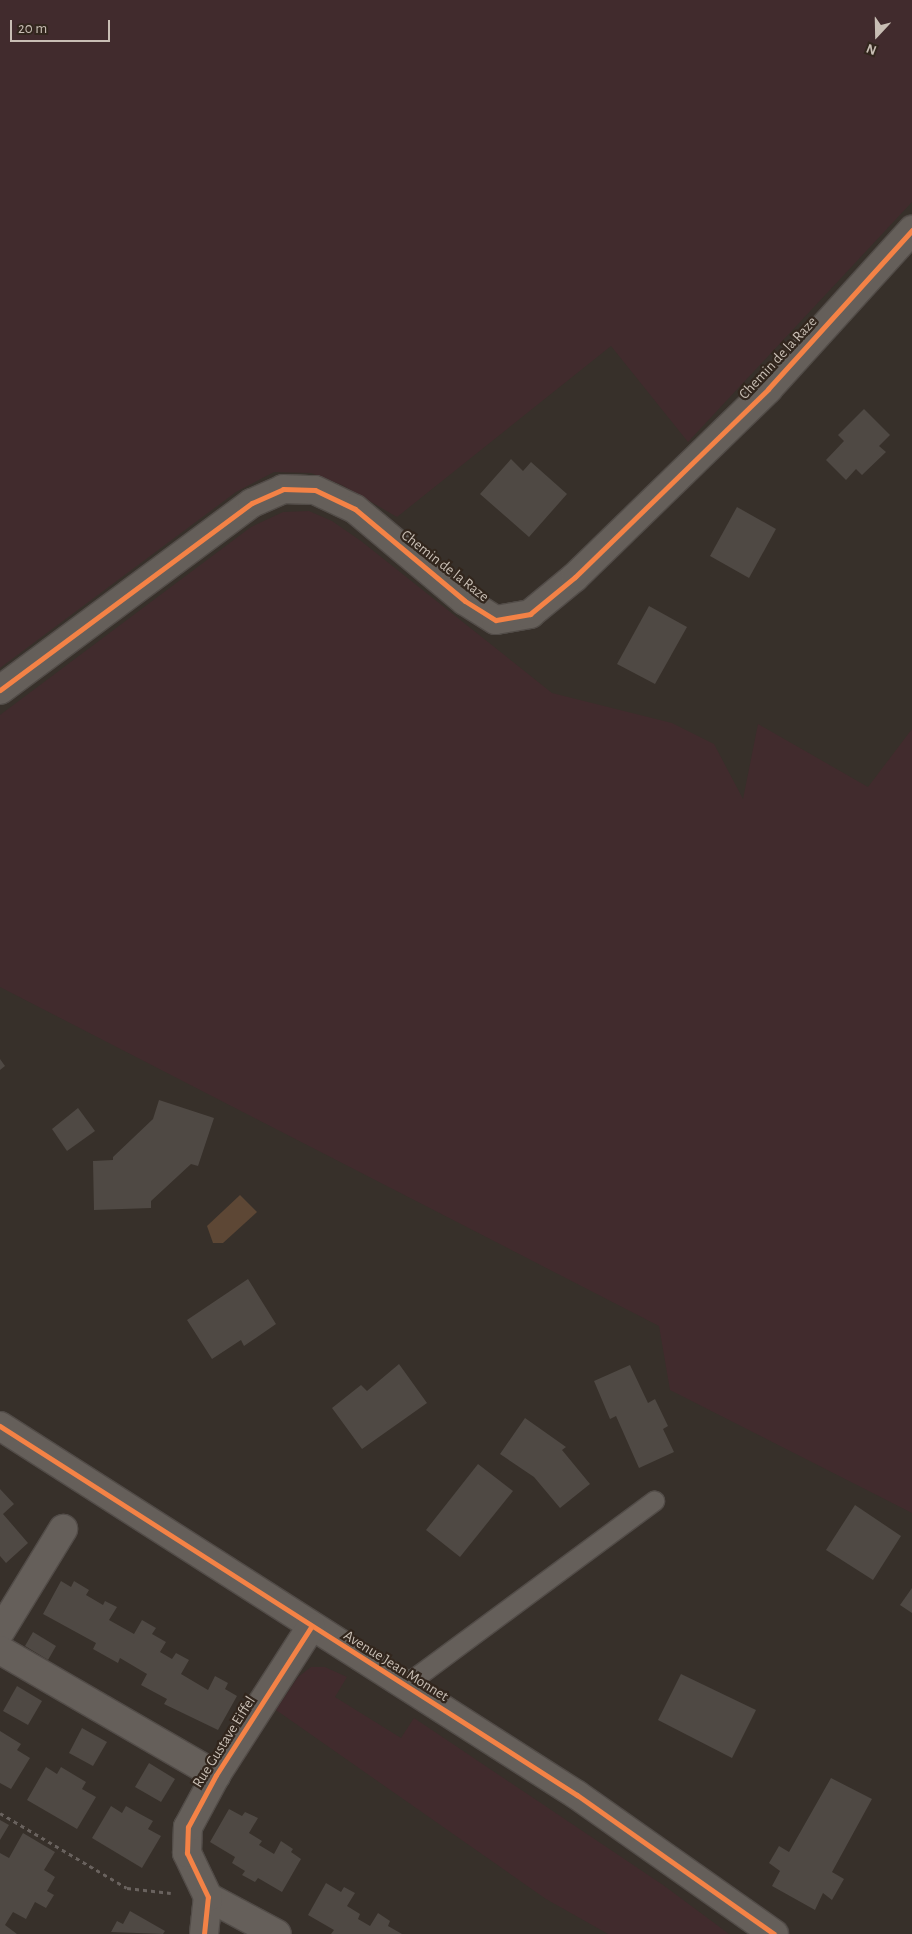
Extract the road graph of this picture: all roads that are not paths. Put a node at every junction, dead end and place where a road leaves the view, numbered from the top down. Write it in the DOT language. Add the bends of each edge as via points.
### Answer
graph roads {
  1 [pos="912,230"];
  2 [pos="0,690"];
  3 [pos="0,1426"];
  4 [pos="654,1501"];
  5 [pos="63,1529"];
  6 [pos="311,1627"];
  7 [pos="0,1632"];
  8 [pos="0,1650"];
  9 [pos="405,1685"];
  10 [pos="216,1775"];
  11 [pos="208,1896"];
  12 [pos="204,1934"];
  13 [pos="277,1934"];
  14 [pos="774,1934"];
  1 -- 2 [label="street, Chemin de la Raze" via="768,389 576,578 530,614 496,620 464,601 355,509 315,490 283,489 252,504"];
  3 -- 6 [label="street, Avenue Jean Monnet"];
  4 -- 9 [label="lane"];
  5 -- 7 [label="street"];
  6 -- 9 [label="street, Avenue Jean Monnet"];
  6 -- 10 [label="street, Rue Gustave Eiffel"];
  8 -- 10 [label="street, Rue Gustave Eiffel"];
  9 -- 14 [label="street, Avenue Jean Monnet" via="577,1796"];
  10 -- 11 [label="street, Rue Gustave Eiffel" via="188,1827 186,1841 187,1853"];
  11 -- 12 [label="street"];
  11 -- 13 [label="street"];
}
